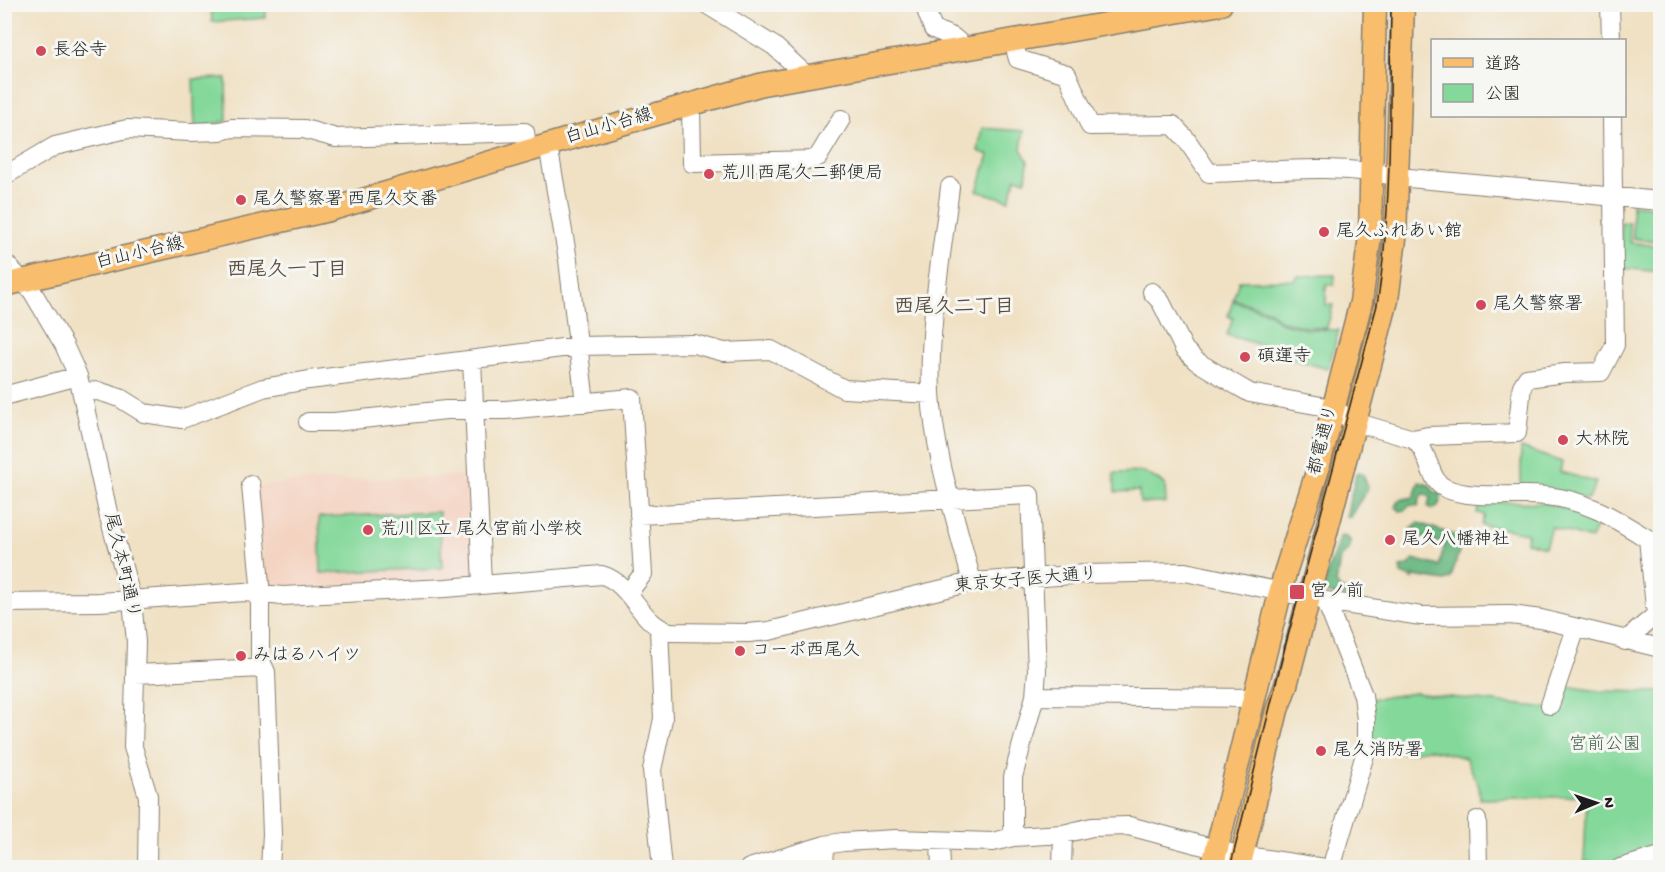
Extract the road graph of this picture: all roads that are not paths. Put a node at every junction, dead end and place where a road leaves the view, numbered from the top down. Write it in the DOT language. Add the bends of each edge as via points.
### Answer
graph roads {
  1 [pos="706,4"];
  2 [pos="924,4"];
  3 [pos="1221,4"];
  4 [pos="1375,4"];
  5 [pos="1403,4"];
  6 [pos="1610,4"];
  7 [pos="1611,39"];
  8 [pos="1013,41"];
  9 [pos="967,49"];
  10 [pos="806,75"];
  11 [pos="691,104"];
  12 [pos="1612,117"];
  13 [pos="841,119"];
  14 [pos="538,148"];
  15 [pos="1372,171"];
  16 [pos="4,176"];
  17 [pos="1398,177"];
  18 [pos="950,188"];
  19 [pos="1613,198"];
  20 [pos="1660,201"];
  21 [pos="4,262"];
  22 [pos="13,283"];
  23 [pos="1152,292"];
  24 [pos="578,346"];
  25 [pos="472,360"];
  26 [pos="80,384"];
  27 [pos="931,393"];
  28 [pos="4,396"];
  29 [pos="585,403"];
  30 [pos="1332,408"];
  31 [pos="475,410"];
  32 [pos="308,422"];
  33 [pos="1355,422"];
  34 [pos="1413,439"];
  35 [pos="251,485"];
  36 [pos="951,498"];
  37 [pos="639,515"];
  38 [pos="1033,578"];
  39 [pos="972,582"];
  40 [pos="482,584"];
  41 [pos="628,592"];
  42 [pos="1281,592"];
  43 [pos="260,593"];
  44 [pos="1317,599"];
  45 [pos="132,600"];
  46 [pos="4,603"];
  47 [pos="1659,614"];
  48 [pos="1576,628"];
  49 [pos="658,629"];
  50 [pos="1625,641"];
  51 [pos="1660,648"];
  52 [pos="264,668"];
  53 [pos="136,674"];
  54 [pos="1035,696"];
  55 [pos="1254,698"];
  56 [pos="1550,705"];
  57 [pos="1477,820"];
  58 [pos="1064,834"];
  59 [pos="1013,837"];
  60 [pos="940,841"];
  61 [pos="825,845"];
  62 [pos="1660,856"];
  63 [pos="1214,859"];
  64 [pos="1240,861"];
  65 [pos="147,867"];
  66 [pos="270,867"];
  67 [pos="662,867"];
  68 [pos="756,867"];
  69 [pos="824,867"];
  70 [pos="941,867"];
  71 [pos="1062,867"];
  72 [pos="1325,867"];
  73 [pos="1333,867"];
  74 [pos="1478,867"];
  75 [pos="1620,867"];
  1 -- 10 [label="street" via="774,46"];
  2 -- 9 [label="street" via="933,29 953,37"];
  3 -- 8 [label="main road, 白山小台線"];
  4 -- 15 [label="main road, 都電通り"];
  5 -- 17 [label="main road, 都電通り"];
  6 -- 7 [label="street"];
  8 -- 9 [label="main road, 白山小台線"];
  8 -- 15 [label="street" via="1018,59 1067,74 1090,126 1173,125 1209,173"];
  9 -- 10 [label="main road, 白山小台線"];
  10 -- 11 [label="main road, 白山小台線"];
  11 -- 13 [label="street" via="692,163 811,160 818,157"];
  11 -- 14 [label="main road, 白山小台線"];
  12 -- 19 [label="street"];
  14 -- 16 [label="street" via="525,132 336,138 304,129 127,129 55,146"];
  14 -- 22 [label="main road, 白山小台線" via="329,210"];
  14 -- 24 [label="street" via="568,260"];
  15 -- 17 [label="street"];
  15 -- 30 [label="main road, 都電通り" via="1364,283"];
  17 -- 19 [label="street"];
  17 -- 33 [label="main road, 都電通り" via="1387,300"];
  18 -- 27 [label="street" via="940,258"];
  19 -- 20 [label="street"];
  19 -- 34 [label="street" via="1615,345 1601,372 1527,378 1522,386 1517,433"];
  21 -- 22 [label="street, 尾久本町通り"];
  22 -- 26 [label="street, 尾久本町通り" via="32,291 64,345"];
  23 -- 30 [label="street" via="1184,349 1196,361 1250,393"];
  24 -- 25 [label="street"];
  24 -- 27 [label="street" via="694,344 724,352 771,350 844,389"];
  24 -- 29 [label="street"];
  25 -- 26 [label="street" via="263,388 182,419 144,413 120,398"];
  25 -- 31 [label="street"];
  26 -- 28 [label="street"];
  26 -- 45 [label="street, 尾久本町通り"];
  27 -- 36 [label="street"];
  29 -- 31 [label="street"];
  29 -- 37 [label="street" via="632,398"];
  30 -- 33 [label="street"];
  30 -- 42 [label="main road, 都電通り"];
  31 -- 32 [label="street"];
  31 -- 40 [label="street"];
  33 -- 34 [label="street"];
  33 -- 44 [label="main road, 都電通り"];
  34 -- 47 [label="street" via="1421,445 1437,482 1445,488 1581,501 1648,539"];
  35 -- 43 [label="street"];
  36 -- 37 [label="street"];
  36 -- 38 [label="street" via="1030,495"];
  36 -- 39 [label="street"];
  37 -- 41 [label="street" via="643,574"];
  38 -- 39 [label="street, 東京女子医大通り"];
  38 -- 42 [label="street, 東京女子医大通り" via="1179,572"];
  38 -- 54 [label="street"];
  39 -- 49 [label="street, 東京女子医大通り" via="769,631"];
  40 -- 41 [label="street" via="602,575 615,579"];
  40 -- 43 [label="street" via="282,596"];
  41 -- 49 [label="street"];
  42 -- 44 [label="street, 東京女子医大通り"];
  42 -- 55 [label="main road, 都電通り"];
  43 -- 45 [label="street"];
  43 -- 52 [label="street" via="260,659"];
  44 -- 48 [label="street, 東京女子医大通り" via="1421,616 1511,615"];
  44 -- 64 [label="main road, 都電通り" via="1277,710"];
  44 -- 73 [label="street" via="1364,694 1366,720 1366,751"];
  45 -- 46 [label="street"];
  45 -- 53 [label="street, 尾久本町通り"];
  47 -- 50 [label="street"];
  48 -- 50 [label="street, 東京女子医大通り"];
  48 -- 56 [label="street"];
  49 -- 67 [label="street" via="663,719 652,770"];
  50 -- 51 [label="street, 東京女子医大通り"];
  52 -- 53 [label="street"];
  52 -- 66 [label="street"];
  53 -- 65 [label="street, 尾久本町通り" via="133,747 148,796"];
  54 -- 55 [label="street"];
  54 -- 59 [label="street" via="1013,777"];
  55 -- 63 [label="main road, 都電通り"];
  57 -- 74 [label="street"];
  58 -- 59 [label="street"];
  58 -- 63 [label="street" via="1092,827 1129,826"];
  58 -- 71 [label="street"];
  59 -- 60 [label="street" via="993,842"];
  60 -- 61 [label="street" via="896,839"];
  60 -- 70 [label="street"];
  61 -- 68 [label="street"];
  61 -- 69 [label="street"];
  62 -- 75 [label="street"];
  63 -- 64 [label="street"];
  64 -- 72 [label="street"];
}
